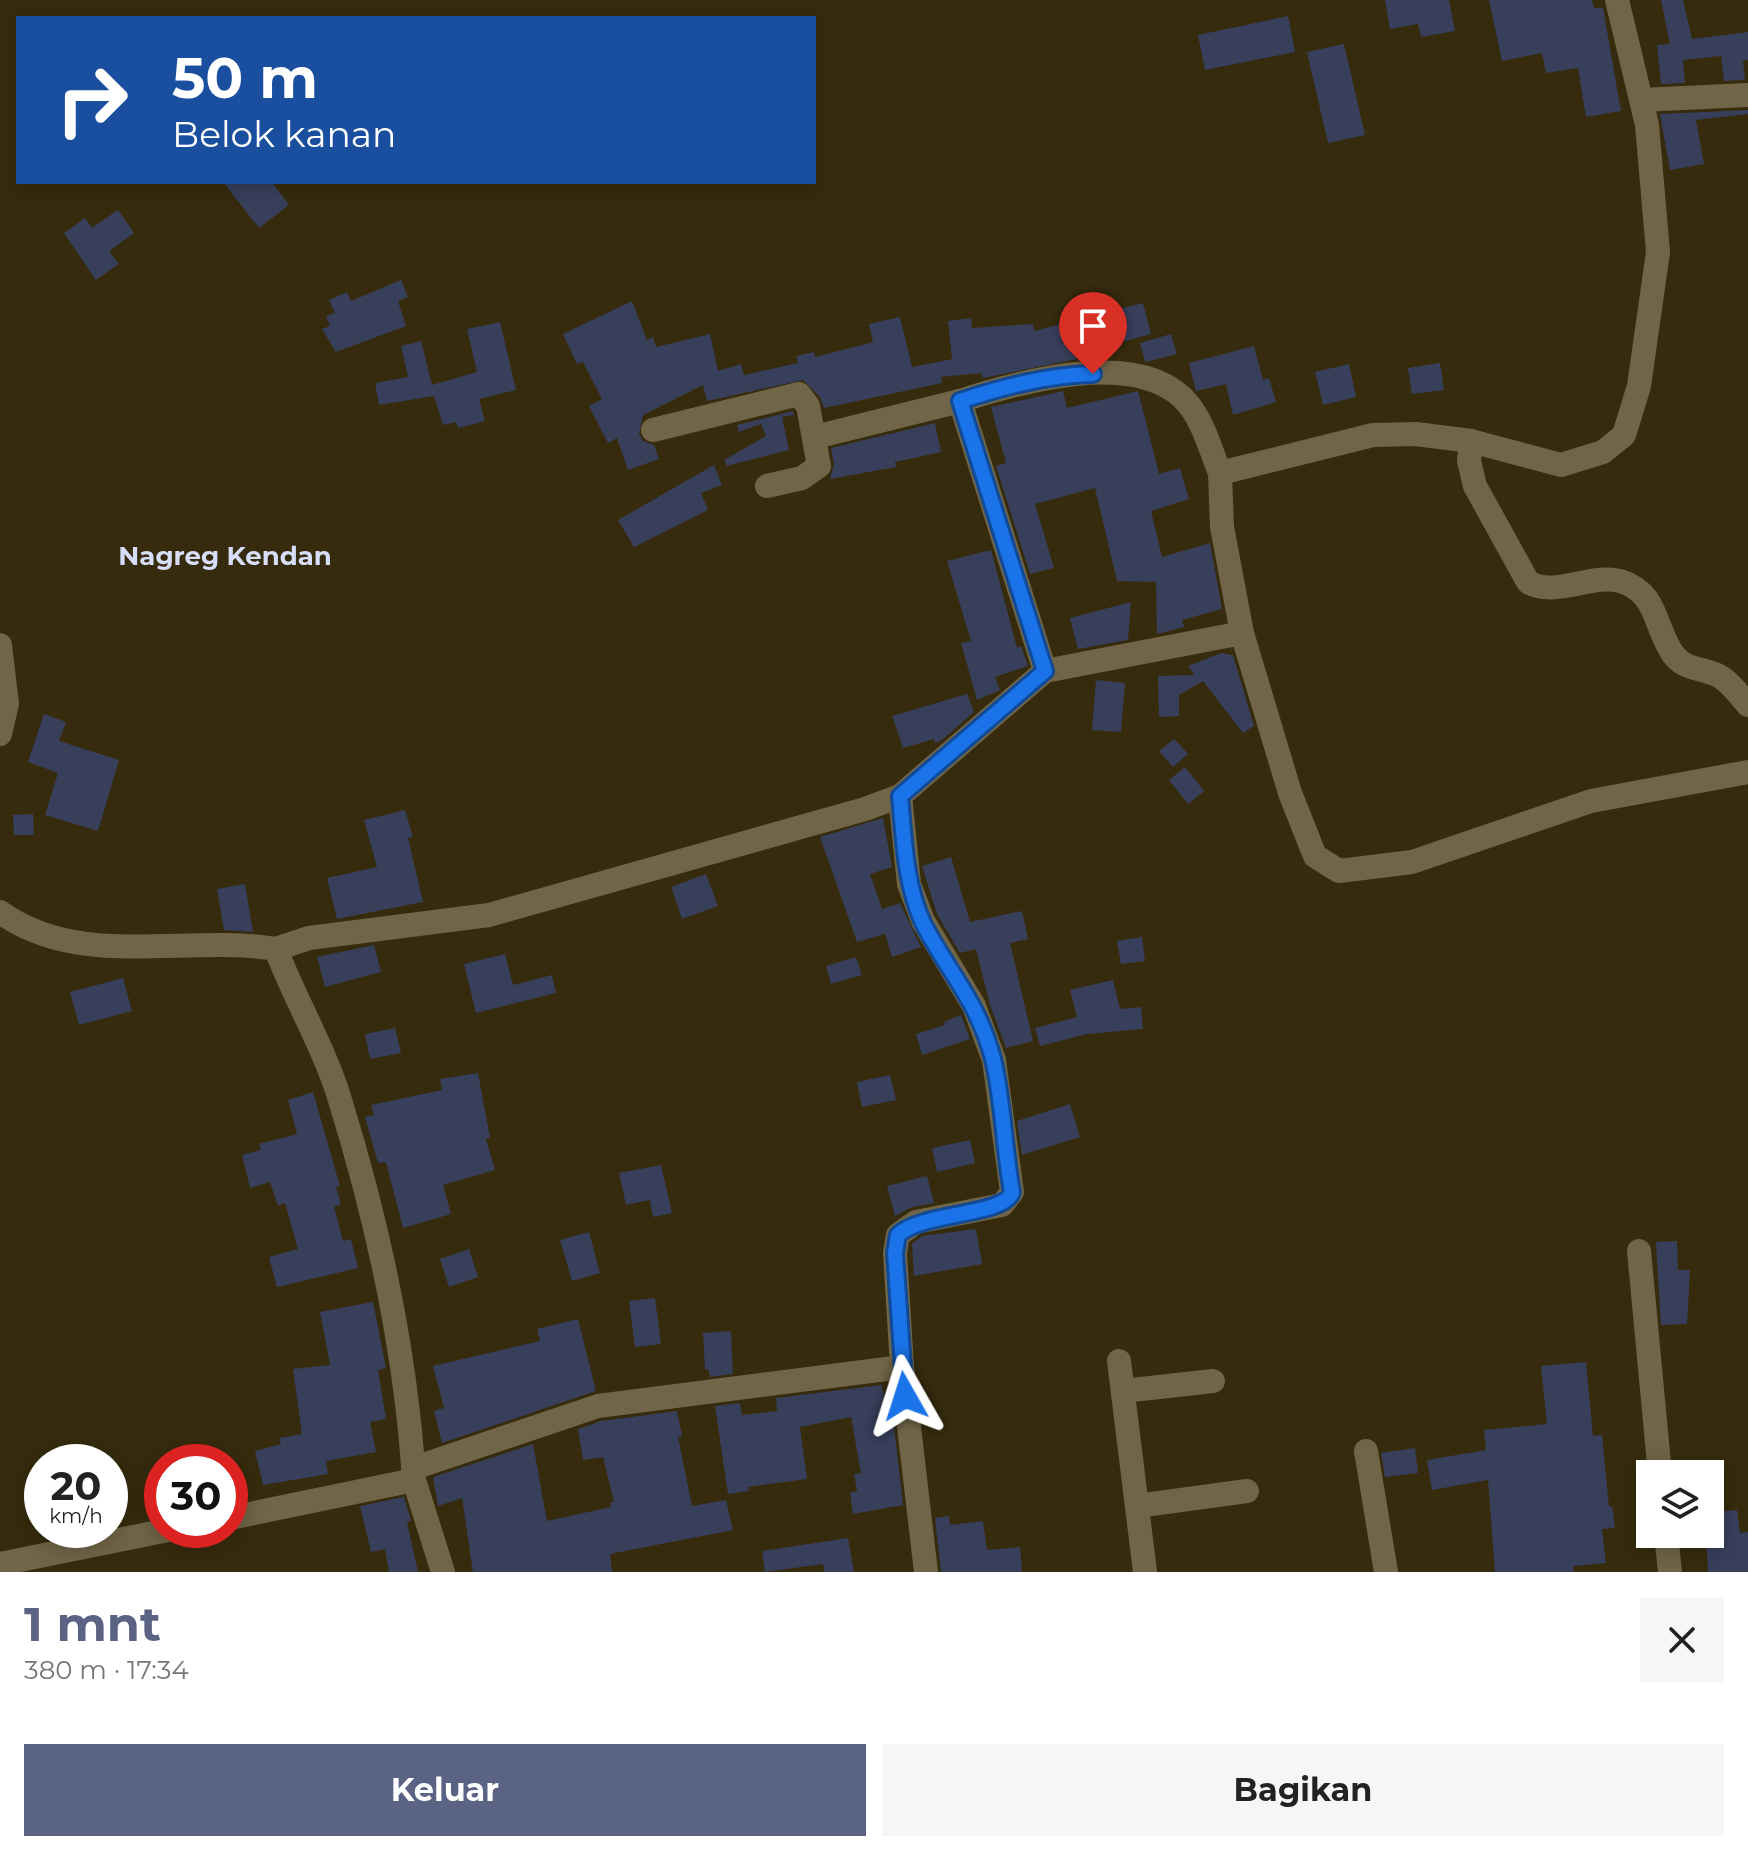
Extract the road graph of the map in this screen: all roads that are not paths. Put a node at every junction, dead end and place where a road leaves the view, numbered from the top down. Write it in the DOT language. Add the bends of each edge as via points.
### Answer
graph roads {
  1 [pos="1617,0"];
  2 [pos="1748,95"];
  3 [pos="1641,100"];
  4 [pos="960,401"];
  5 [pos="653,430"];
  6 [pos="815,437"];
  7 [pos="1471,441"];
  8 [pos="1220,473"];
  9 [pos="767,486"];
  10 [pos="1242,633"];
  11 [pos="0,645"];
  12 [pos="1045,671"];
  13 [pos="1748,705"];
  14 [pos="0,734"];
  15 [pos="1748,772"];
  16 [pos="900,796"];
  17 [pos="0,912"];
  18 [pos="276,949"];
  19 [pos="1639,1251"];
  20 [pos="1119,1361"];
  21 [pos="902,1367"];
  22 [pos="1213,1381"];
  23 [pos="1123,1391"];
  24 [pos="1366,1451"];
  25 [pos="1659,1460"];
  26 [pos="414,1474"];
  27 [pos="1247,1491"];
  28 [pos="1137,1506"];
  29 [pos="248,1514"];
  30 [pos="144,1535"];
  31 [pos="1667,1548"];
  32 [pos="0,1564"];
  33 [pos="443,1572"];
  34 [pos="926,1572"];
  35 [pos="1145,1572"];
  36 [pos="1386,1572"];
  37 [pos="1670,1572"];
  1 -- 3 [label="street"];
  2 -- 3 [label="street"];
  3 -- 7 [label="street" via="1658,252 1639,386 1624,435 1603,452 1561,465"];
  4 -- 6 [label="street"];
  4 -- 8 [label="street" via="1067,374 1118,373 1166,385 1189,405"];
  4 -- 12 [label="street"];
  5 -- 6 [label="street" via="792,394 805,399"];
  6 -- 9 [label="street" via="817,469"];
  7 -- 8 [label="street" via="1373,435"];
  7 -- 13 [label="street" via="1475,486 1528,582 1543,587 1611,579 1633,587 1653,605 1673,654 1689,667 1720,676"];
  8 -- 10 [label="street" via="1222,527"];
  10 -- 12 [label="street"];
  10 -- 15 [label="street" via="1290,793 1315,856 1339,871 1412,862 1591,801"];
  11 -- 14 [label="street" via="7,704"];
  12 -- 16 [label="street"];
  16 -- 18 [label="street" via="489,915 309,938"];
  16 -- 21 [label="street" via="914,896 923,921 974,1006 994,1060 1012,1192 1002,1205 916,1222 898,1235"];
  17 -- 18 [label="street" via="34,933 83,945 246,944"];
  18 -- 26 [label="street" via="339,1099 395,1314"];
  19 -- 25 [label="street"];
  20 -- 23 [label="street"];
  21 -- 26 [label="street" via="598,1406"];
  21 -- 34 [label="street"];
  22 -- 23 [label="street"];
  23 -- 28 [label="street"];
  24 -- 36 [label="street"];
  26 -- 29 [label="street"];
  26 -- 33 [label="street"];
  27 -- 28 [label="street"];
  28 -- 35 [label="street"];
  30 -- 32 [label="street"];
  31 -- 37 [label="street"];
}
